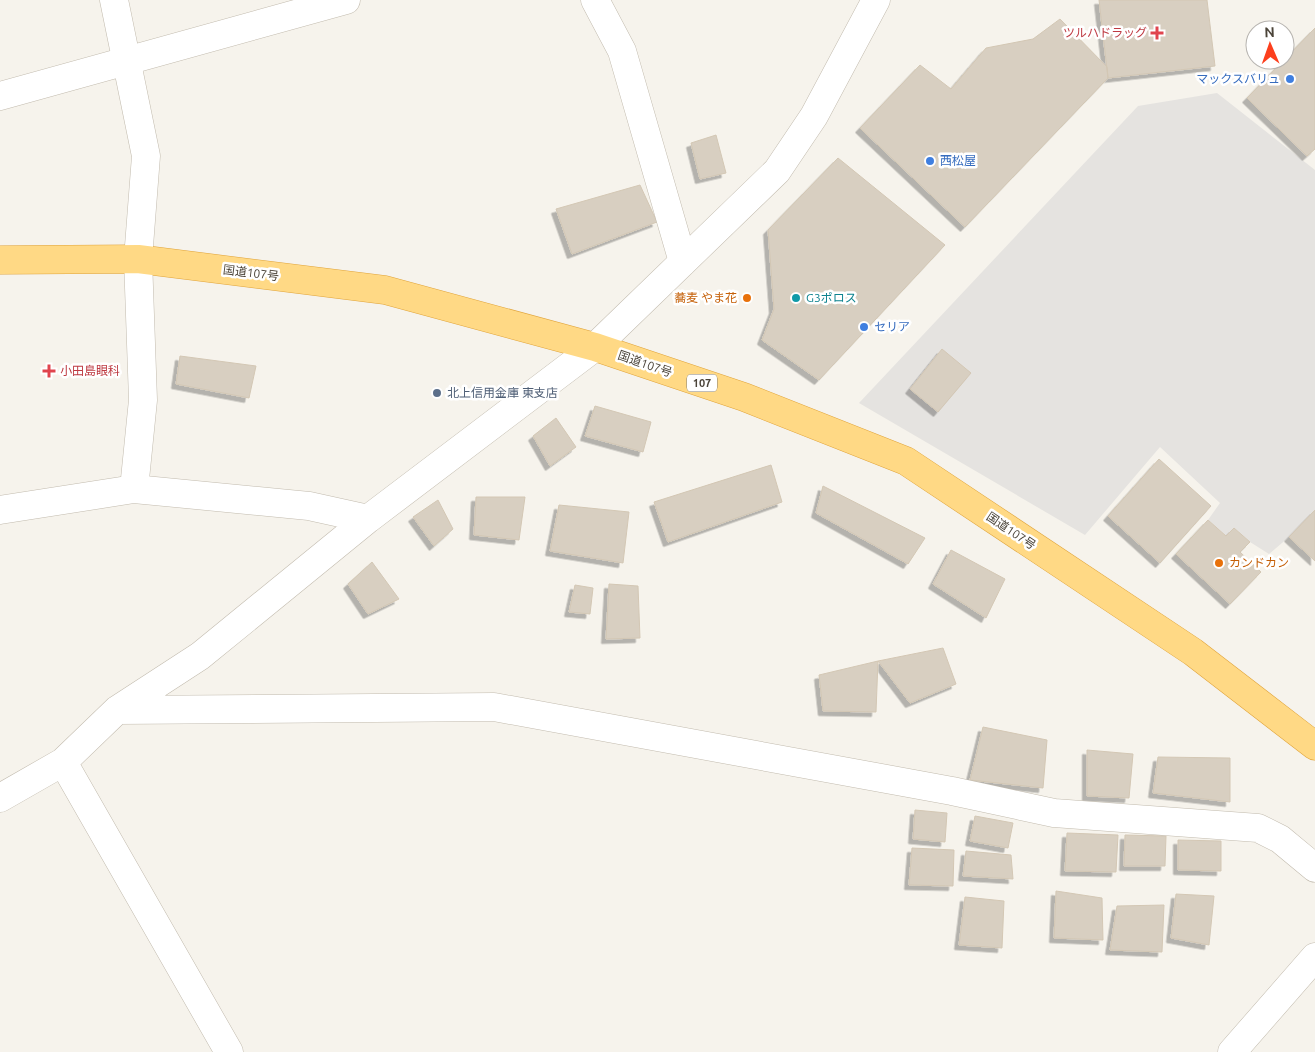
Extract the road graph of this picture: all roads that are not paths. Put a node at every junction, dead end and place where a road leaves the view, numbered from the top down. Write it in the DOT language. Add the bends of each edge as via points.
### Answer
graph roads {
  1 [pos="114,0"];
  2 [pos="346,0"];
  3 [pos="595,0"];
  4 [pos="876,0"];
  5 [pos="126,61"];
  6 [pos="0,96"];
  7 [pos="138,259"];
  8 [pos="0,260"];
  9 [pos="683,262"];
  10 [pos="595,347"];
  11 [pos="134,489"];
  12 [pos="0,510"];
  13 [pos="368,520"];
  14 [pos="117,710"];
  15 [pos="1315,746"];
  16 [pos="63,762"];
  17 [pos="0,798"];
  18 [pos="1315,868"];
  19 [pos="1315,958"];
  20 [pos="229,1052"];
  21 [pos="1232,1052"];
  1 -- 5 [label="street"];
  2 -- 5 [label="street"];
  3 -- 9 [label="street" via="622,51"];
  4 -- 9 [label="street" via="814,116 778,171"];
  5 -- 6 [label="street"];
  5 -- 7 [label="street" via="146,156"];
  7 -- 8 [label="highway, 国道107号 / 107"];
  7 -- 10 [label="highway, 国道107号 / 107" via="385,290"];
  7 -- 11 [label="street" via="143,400"];
  9 -- 10 [label="street"];
  10 -- 13 [label="street"];
  10 -- 15 [label="highway, 国道107号 / 107" via="744,397 906,461 1193,652"];
  11 -- 12 [label="street"];
  11 -- 13 [label="street" via="309,506"];
  13 -- 14 [label="street" via="200,656"];
  14 -- 16 [label="street"];
  14 -- 18 [label="street" via="494,707 952,791 1054,813 1258,828 1280,840"];
  16 -- 17 [label="street"];
  16 -- 20 [label="street"];
  19 -- 21 [label="street"];
}
